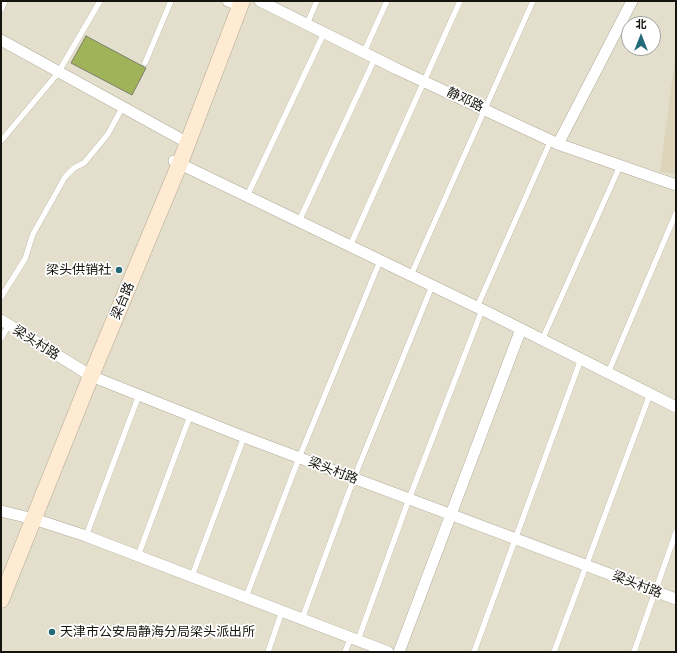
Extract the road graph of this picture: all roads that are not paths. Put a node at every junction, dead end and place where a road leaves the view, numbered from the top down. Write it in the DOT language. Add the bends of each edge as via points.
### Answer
graph roads {
  1 [pos="5,1"];
  2 [pos="100,1"];
  3 [pos="171,1"];
  4 [pos="260,1"];
  5 [pos="317,1"];
  6 [pos="387,1"];
  7 [pos="460,1"];
  8 [pos="533,1"];
  9 [pos="632,1"];
  10 [pos="236,3"];
  11 [pos="1,10"];
  12 [pos="307,24"];
  13 [pos="324,33"];
  14 [pos="1,40"];
  15 [pos="364,52"];
  16 [pos="375,58"];
  17 [pos="145,63"];
  18 [pos="58,73"];
  19 [pos="424,81"];
  20 [pos="122,108"];
  21 [pos="484,109"];
  22 [pos="1,141"];
  23 [pos="184,142"];
  24 [pos="554,142"];
  25 [pos="176,162"];
  26 [pos="620,166"];
  27 [pos="676,185"];
  28 [pos="247,196"];
  29 [pos="676,213"];
  30 [pos="299,221"];
  31 [pos="350,246"];
  32 [pos="380,260"];
  33 [pos="411,275"];
  34 [pos="432,286"];
  35 [pos="1,297"];
  36 [pos="480,309"];
  37 [pos="5,323"];
  38 [pos="521,329"];
  39 [pos="1,338"];
  40 [pos="542,340"];
  41 [pos="581,359"];
  42 [pos="608,373"];
  43 [pos="88,374"];
  44 [pos="650,394"];
  45 [pos="139,395"];
  46 [pos="674,404"];
  47 [pos="190,416"];
  48 [pos="244,437"];
  49 [pos="299,458"];
  50 [pos="354,478"];
  51 [pos="409,499"];
  52 [pos="1,511"];
  53 [pos="451,515"];
  54 [pos="29,518"];
  55 [pos="676,532"];
  56 [pos="86,536"];
  57 [pos="516,539"];
  58 [pos="138,556"];
  59 [pos="587,566"];
  60 [pos="1,576"];
  61 [pos="192,576"];
  62 [pos="655,592"];
  63 [pos="246,597"];
  64 [pos="1,600"];
  65 [pos="676,600"];
  66 [pos="282,611"];
  67 [pos="302,619"];
  68 [pos="354,639"];
  69 [pos="268,652"];
  70 [pos="345,652"];
  71 [pos="388,652"];
  72 [pos="399,652"];
  73 [pos="474,652"];
  74 [pos="554,652"];
  75 [pos="634,652"];
  1 -- 11 [label="lane"];
  2 -- 18 [label="lane"];
  3 -- 17 [label="lane"];
  4 -- 12 [label="street, 静邓路"];
  5 -- 12 [label="lane"];
  6 -- 15 [label="lane"];
  7 -- 19 [label="lane"];
  8 -- 21 [label="lane"];
  9 -- 24 [label="street"];
  10 -- 23 [label="main road, 梁台路"];
  12 -- 13 [label="street, 静邓路"];
  13 -- 15 [label="street, 静邓路"];
  13 -- 28 [label="lane"];
  14 -- 18 [label="street"];
  15 -- 16 [label="street, 静邓路"];
  16 -- 19 [label="street, 静邓路"];
  16 -- 30 [label="lane"];
  18 -- 20 [label="street"];
  18 -- 22 [label="lane"];
  19 -- 21 [label="street, 静邓路"];
  19 -- 31 [label="lane"];
  20 -- 23 [label="street"];
  20 -- 35 [label="lane" via="108,134 84,163 65,177 33,234 24,259"];
  21 -- 24 [label="street, 静邓路"];
  21 -- 33 [label="lane"];
  23 -- 25 [label="main road, 梁台路"];
  24 -- 26 [label="street, 静邓路"];
  24 -- 36 [label="lane"];
  25 -- 28 [label="street"];
  25 -- 43 [label="main road, 梁台路"];
  26 -- 27 [label="street, 静邓路"];
  26 -- 40 [label="lane"];
  28 -- 30 [label="street"];
  29 -- 42 [label="lane"];
  30 -- 31 [label="street"];
  31 -- 32 [label="street"];
  32 -- 33 [label="street"];
  32 -- 49 [label="lane"];
  33 -- 34 [label="street"];
  34 -- 36 [label="street"];
  34 -- 50 [label="lane"];
  36 -- 38 [label="street"];
  36 -- 51 [label="lane"];
  37 -- 39 [label="lane"];
  37 -- 43 [label="street, 梁头村路"];
  38 -- 40 [label="street"];
  38 -- 53 [label="street"];
  40 -- 41 [label="street"];
  41 -- 42 [label="street"];
  41 -- 57 [label="lane"];
  42 -- 44 [label="street"];
  43 -- 45 [label="street, 梁头村路"];
  43 -- 54 [label="main road, 梁台路"];
  44 -- 46 [label="street"];
  44 -- 59 [label="lane"];
  45 -- 47 [label="street, 梁头村路"];
  45 -- 56 [label="lane"];
  47 -- 48 [label="street, 梁头村路"];
  47 -- 58 [label="lane"];
  48 -- 49 [label="street, 梁头村路"];
  48 -- 61 [label="lane"];
  49 -- 50 [label="street, 梁头村路"];
  49 -- 63 [label="lane"];
  50 -- 51 [label="street, 梁头村路"];
  50 -- 67 [label="lane"];
  51 -- 53 [label="street, 梁头村路"];
  51 -- 68 [label="lane"];
  52 -- 54 [label="street"];
  53 -- 57 [label="street, 梁头村路"];
  53 -- 72 [label="street"];
  54 -- 56 [label="street"];
  54 -- 60 [label="main road, 梁台路"];
  54 -- 64 [label="main road, 梁台路"];
  55 -- 62 [label="lane"];
  56 -- 58 [label="street"];
  57 -- 59 [label="street, 梁头村路"];
  57 -- 73 [label="lane"];
  58 -- 61 [label="street"];
  59 -- 62 [label="street, 梁头村路"];
  59 -- 74 [label="lane"];
  61 -- 63 [label="street"];
  62 -- 65 [label="street, 梁头村路"];
  62 -- 75 [label="lane"];
  63 -- 66 [label="street"];
  66 -- 67 [label="street"];
  66 -- 69 [label="lane"];
  67 -- 68 [label="street"];
  68 -- 70 [label="lane"];
  68 -- 71 [label="street"];
}
